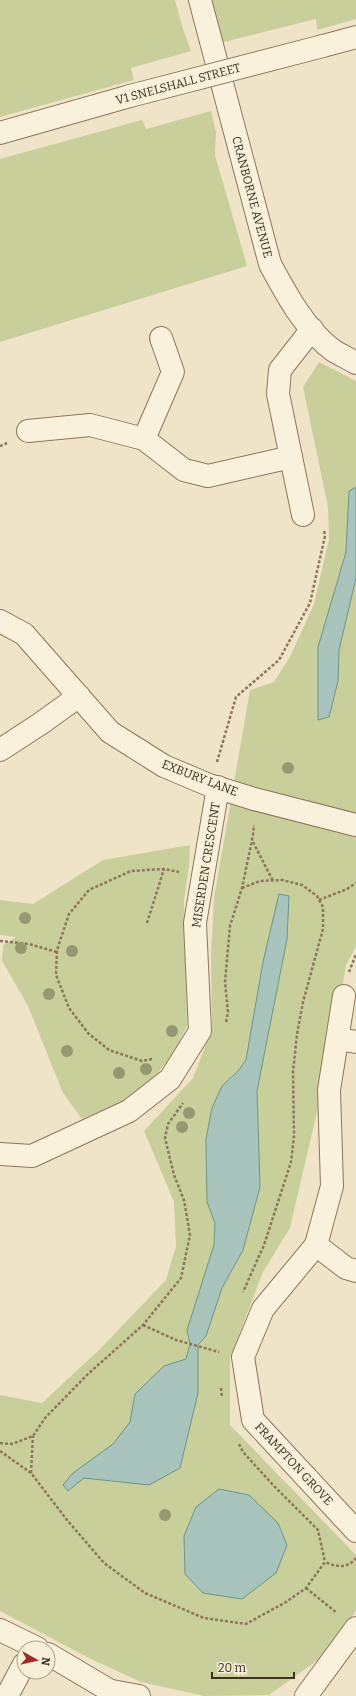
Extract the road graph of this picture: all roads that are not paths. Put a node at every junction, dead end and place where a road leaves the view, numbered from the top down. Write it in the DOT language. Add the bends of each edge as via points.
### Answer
graph roads {
  1 [pos="200,0"];
  2 [pos="356,36"];
  3 [pos="0,133"];
  4 [pos="312,329"];
  5 [pos="161,338"];
  6 [pos="356,363"];
  7 [pos="28,431"];
  8 [pos="144,439"];
  9 [pos="291,457"];
  10 [pos="303,515"];
  11 [pos="0,621"];
  12 [pos="79,696"];
  13 [pos="0,750"];
  14 [pos="213,786"];
  15 [pos="356,825"];
  16 [pos="344,996"];
  17 [pos="347,1040"];
  18 [pos="0,1154"];
  19 [pos="316,1245"];
  20 [pos="356,1271"];
  21 [pos="356,1531"];
  22 [pos="356,1628"];
  23 [pos="0,1630"];
  24 [pos="16,1640"];
  25 [pos="56,1663"];
  26 [pos="17,1680"];
  27 [pos="116,1694"];
  28 [pos="7,1696"];
  29 [pos="139,1696"];
  30 [pos="306,1696"];
  1 -- 4 [label="street, CRANBORNE AVENUE" via="270,264 289,301"];
  2 -- 3 [label="street, V1 SNELSHALL STREET, bridge"];
  4 -- 6 [label="street, CRANBORNE AVENUE" via="334,350"];
  4 -- 9 [label="street" via="280,370 278,394"];
  5 -- 8 [label="street" via="173,372"];
  7 -- 8 [label="street" via="90,426"];
  8 -- 9 [label="street" via="184,470 208,476"];
  9 -- 10 [label="street"];
  11 -- 12 [label="street, EXBURY LANE" via="24,634"];
  12 -- 13 [label="street"];
  12 -- 14 [label="street, EXBURY LANE" via="110,732 164,766"];
  14 -- 15 [label="street, EXBURY LANE"];
  14 -- 18 [label="street, MISERDEN CRESCENT" via="195,923 200,1031 170,1079 129,1111 32,1156"];
  16 -- 17 [label="street, FRAMPTON GROVE"];
  17 -- 19 [label="street, FRAMPTON GROVE" via="329,1090 332,1186"];
  19 -- 20 [label="street" via="346,1268"];
  19 -- 21 [label="street, FRAMPTON GROVE" via="264,1308 243,1357 253,1420"];
  22 -- 30 [label="street"];
  23 -- 24 [label="street"];
  25 -- 27 [label="street"];
  26 -- 28 [label="street"];
  27 -- 29 [label="street"];
}
